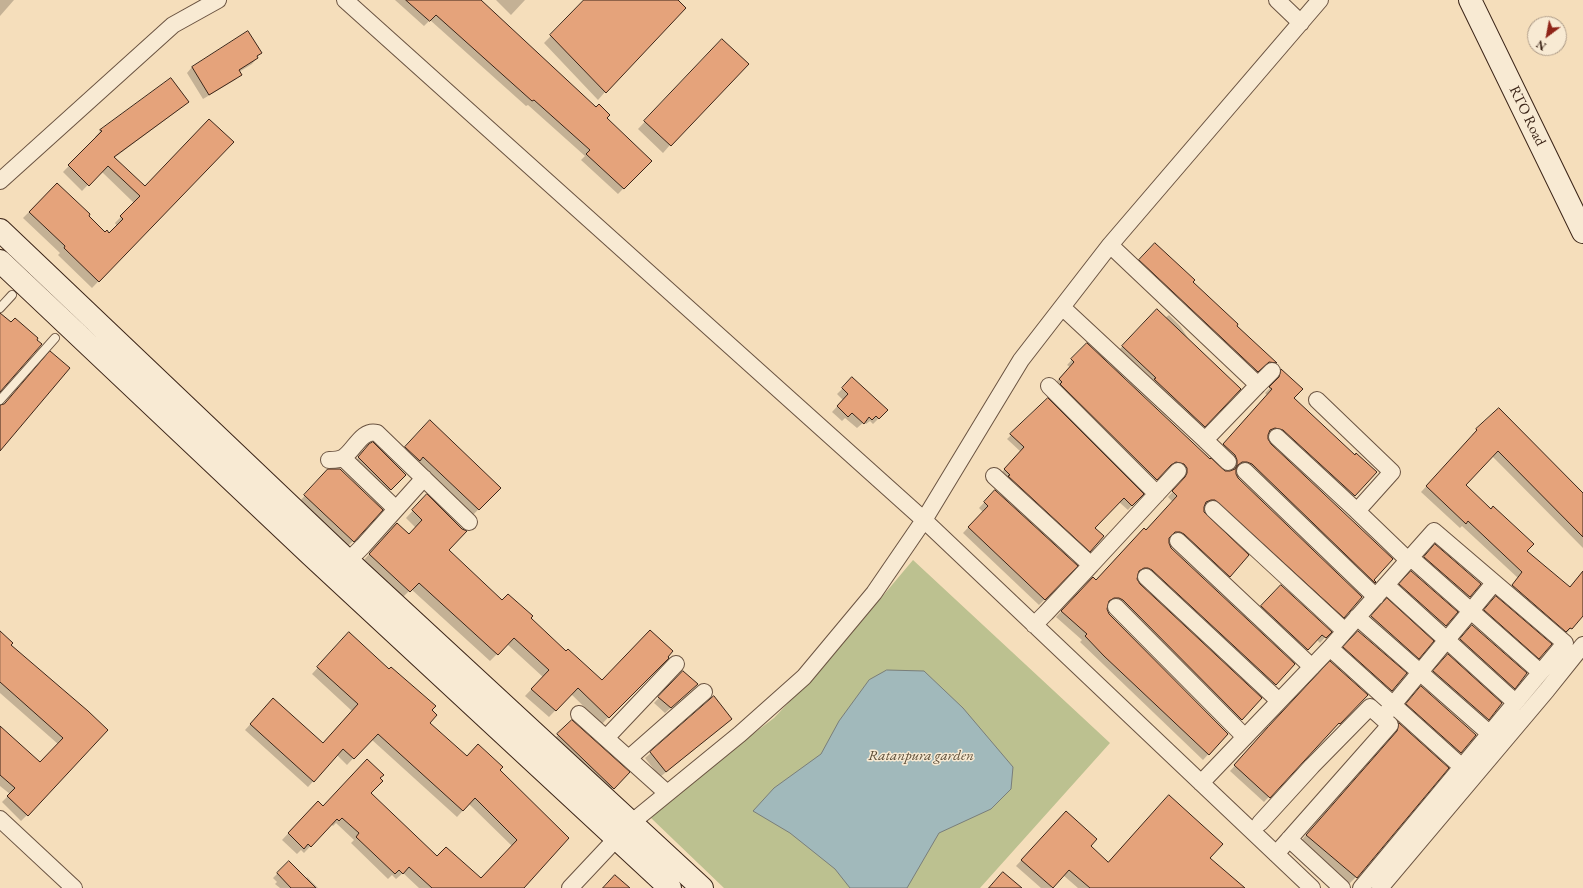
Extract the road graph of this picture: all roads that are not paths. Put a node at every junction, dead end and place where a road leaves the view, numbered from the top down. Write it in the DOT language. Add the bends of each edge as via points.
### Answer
graph roads {
  1 [pos="218,0"];
  2 [pos="345,0"];
  3 [pos="1277,0"];
  4 [pos="1320,0"];
  5 [pos="1470,0"];
  6 [pos="1301,23"];
  7 [pos="0,181"];
  8 [pos="0,230"];
  9 [pos="1583,232"];
  10 [pos="1110,244"];
  11 [pos="0,261"];
  12 [pos="12,295"];
  13 [pos="1062,307"];
  14 [pos="0,308"];
  15 [pos="55,338"];
  16 [pos="1272,370"];
  17 [pos="1258,385"];
  18 [pos="1049,386"];
  19 [pos="0,400"];
  20 [pos="1317,400"];
  21 [pos="1277,437"];
  22 [pos="1205,440"];
  23 [pos="1228,462"];
  24 [pos="1245,471"];
  25 [pos="1178,472"];
  26 [pos="994,476"];
  27 [pos="424,478"];
  28 [pos="1157,494"];
  29 [pos="396,509"];
  30 [pos="1213,509"];
  31 [pos="1357,511"];
  32 [pos="924,520"];
  33 [pos="469,522"];
  34 [pos="1178,541"];
  35 [pos="1410,559"];
  36 [pos="348,561"];
  37 [pos="1091,565"];
  38 [pos="1146,577"];
  39 [pos="1494,583"];
  40 [pos="1381,591"];
  41 [pos="1116,607"];
  42 [pos="1471,611"];
  43 [pos="1357,617"];
  44 [pos="1034,624"];
  45 [pos="1345,631"];
  46 [pos="1447,640"];
  47 [pos="1583,645"];
  48 [pos="1330,648"];
  49 [pos="676,664"];
  50 [pos="1312,667"];
  51 [pos="1420,672"];
  52 [pos="1540,672"];
  53 [pos="704,692"];
  54 [pos="1279,701"];
  55 [pos="1515,702"];
  56 [pos="1393,705"];
  57 [pos="579,714"];
  58 [pos="1382,718"];
  59 [pos="1489,734"];
  60 [pos="1245,736"];
  61 [pos="606,738"];
  62 [pos="629,758"];
  63 [pos="1462,767"];
  64 [pos="1201,783"];
  65 [pos="667,793"];
  66 [pos="0,819"];
  67 [pos="631,823"];
  68 [pos="1260,823"];
  69 [pos="1289,838"];
  70 [pos="616,839"];
  71 [pos="1276,854"];
  72 [pos="74,888"];
  73 [pos="570,888"];
  74 [pos="670,888"];
  75 [pos="702,888"];
  76 [pos="1312,888"];
  77 [pos="1342,888"];
  78 [pos="1361,888"];
  79 [pos="1380,888"];
  1 -- 7 [label="street" via="174,25"];
  2 -- 32 [label="street"];
  3 -- 6 [label="street"];
  4 -- 6 [label="street"];
  5 -- 9 [label="street, RTO Road"];
  6 -- 10 [label="street"];
  8 -- 36 [label="street"];
  10 -- 13 [label="street"];
  10 -- 17 [label="street"];
  11 -- 70 [label="street"];
  12 -- 14 [label="lane"];
  13 -- 22 [label="street"];
  13 -- 32 [label="street" via="1021,360"];
  15 -- 19 [label="lane"];
  16 -- 17 [label="street"];
  17 -- 22 [label="street"];
  18 -- 28 [label="street"];
  20 -- 31 [label="street" via="1392,472"];
  21 -- 31 [label="street"];
  22 -- 23 [label="street"];
  24 -- 40 [label="street"];
  25 -- 28 [label="street"];
  26 -- 37 [label="street"];
  27 -- 29 [label="street"];
  27 -- 29 [label="street" via="382,437 372,431 366,433 336,459"];
  27 -- 33 [label="street"];
  28 -- 37 [label="street"];
  29 -- 36 [label="street"];
  30 -- 45 [label="street"];
  31 -- 35 [label="street"];
  32 -- 44 [label="street"];
  32 -- 65 [label="street" via="874,593 804,677 740,734"];
  34 -- 50 [label="street"];
  35 -- 39 [label="street" via="1434,531"];
  35 -- 40 [label="street"];
  35 -- 42 [label="street"];
  36 -- 67 [label="street"];
  37 -- 44 [label="street"];
  38 -- 54 [label="street"];
  39 -- 42 [label="street"];
  39 -- 52 [label="street" via="1565,643"];
  40 -- 43 [label="street"];
  40 -- 46 [label="street"];
  41 -- 60 [label="street"];
  42 -- 46 [label="street"];
  42 -- 52 [label="street"];
  43 -- 45 [label="street"];
  43 -- 51 [label="street"];
  44 -- 64 [label="street"];
  45 -- 48 [label="street"];
  46 -- 51 [label="street"];
  46 -- 55 [label="street"];
  47 -- 79 [label="street"];
  48 -- 50 [label="street"];
  48 -- 56 [label="street"];
  49 -- 61 [label="street"];
  50 -- 54 [label="street"];
  51 -- 56 [label="street"];
  51 -- 59 [label="street"];
  52 -- 55 [label="street"];
  53 -- 62 [label="street"];
  54 -- 60 [label="street"];
  55 -- 59 [label="street"];
  56 -- 58 [label="street"];
  56 -- 63 [label="street"];
  57 -- 61 [label="street"];
  58 -- 68 [label="street" via="1370,707"];
  58 -- 69 [label="street" via="1390,725"];
  59 -- 63 [label="street"];
  60 -- 64 [label="street"];
  61 -- 62 [label="street"];
  62 -- 65 [label="street"];
  63 -- 78 [label="street"];
  64 -- 71 [label="street"];
  65 -- 67 [label="street"];
  66 -- 72 [label="street"];
  67 -- 70 [label="street"];
  67 -- 75 [label="street"];
  69 -- 71 [label="street"];
  69 -- 77 [label="street"];
  70 -- 73 [label="street"];
  70 -- 74 [label="street"];
  71 -- 76 [label="street"];
}
